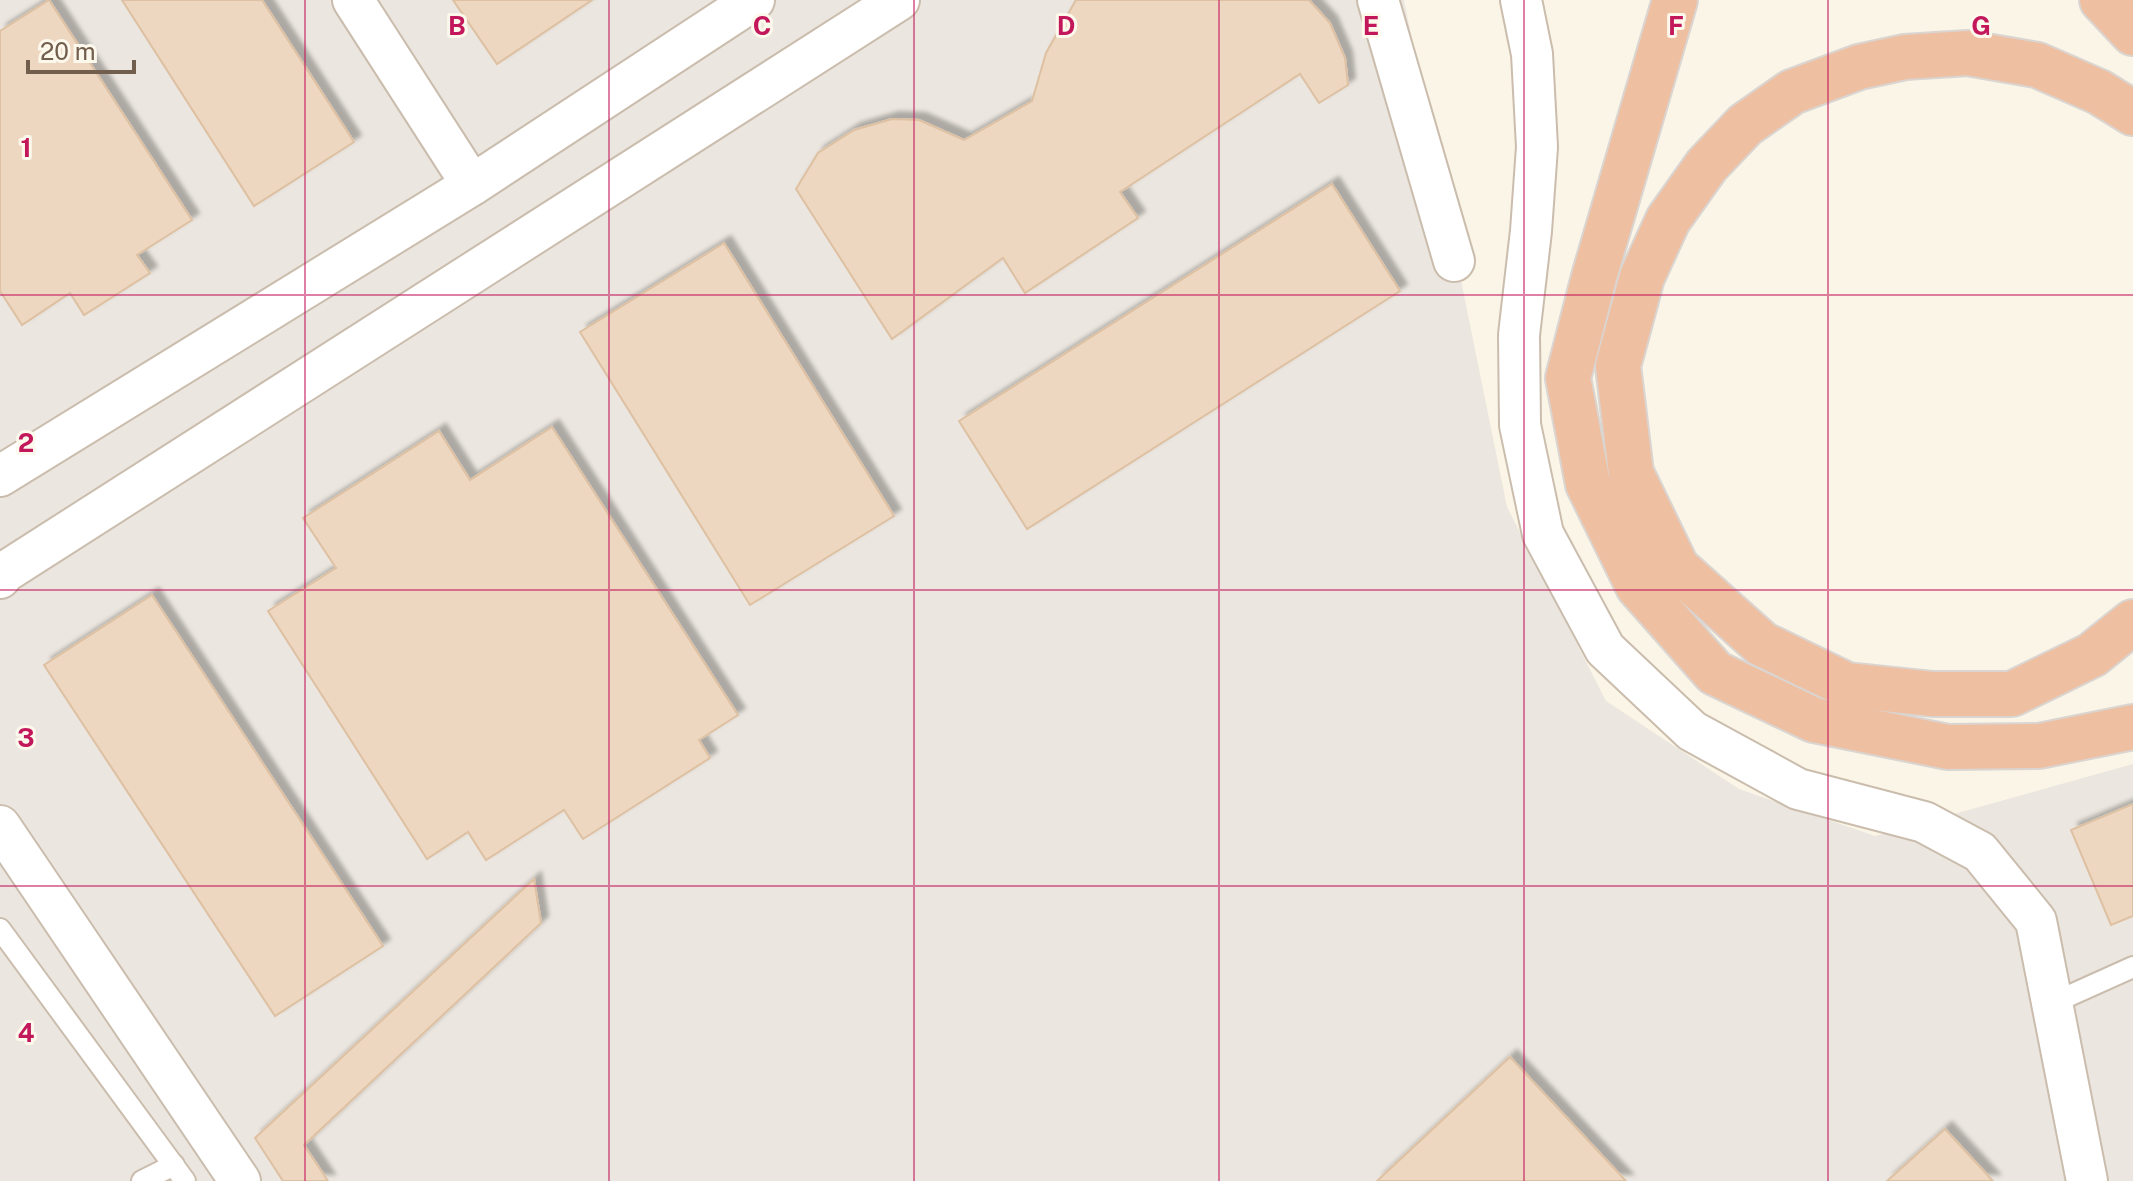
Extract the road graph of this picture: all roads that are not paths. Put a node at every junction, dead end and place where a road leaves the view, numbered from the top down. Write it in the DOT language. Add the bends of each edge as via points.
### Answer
graph roads {
  1 [pos="353,0"];
  2 [pos="754,0"];
  3 [pos="899,0"];
  4 [pos="1378,0"];
  5 [pos="1521,0"];
  6 [pos="1675,0"];
  7 [pos="2102,0"];
  8 [pos="2133,33"];
  9 [pos="2133,113"];
  10 [pos="472,185"];
  11 [pos="1454,261"];
  12 [pos="0,476"];
  13 [pos="0,578"];
  14 [pos="2133,622"];
  15 [pos="2133,727"];
  16 [pos="0,826"];
  17 [pos="0,929"];
  18 [pos="2133,967"];
  19 [pos="2053,1003"];
  20 [pos="180,1173"];
  21 [pos="142,1181"];
  22 [pos="240,1181"];
  23 [pos="2087,1181"];
  1 -- 10 [label="street"];
  2 -- 10 [label="street"];
  3 -- 13 [label="street"];
  4 -- 11 [label="street"];
  5 -- 19 [label="street" via="1532,54 1537,147 1519,335 1520,425 1543,534 1605,649 1692,731 1798,789 1924,822 1980,852 2036,921"];
  6 -- 15 [label="highway" via="1568,378 1588,484 1638,586 1715,673 1814,720 1948,747 2039,746"];
  7 -- 8 [label="highway"];
  9 -- 14 [label="highway" via="2037,65 1968,53 1890,60 1792,92 1745,125 1707,165 1668,220 1642,277 1618,366 1631,473 1677,568 1776,651 1847,685 1933,694 2012,694 2092,655"];
  10 -- 12 [label="street"];
  16 -- 22 [label="street"];
  17 -- 20 [label="lane"];
  18 -- 19 [label="lane"];
  19 -- 23 [label="street"];
  20 -- 21 [label="lane"];
}
